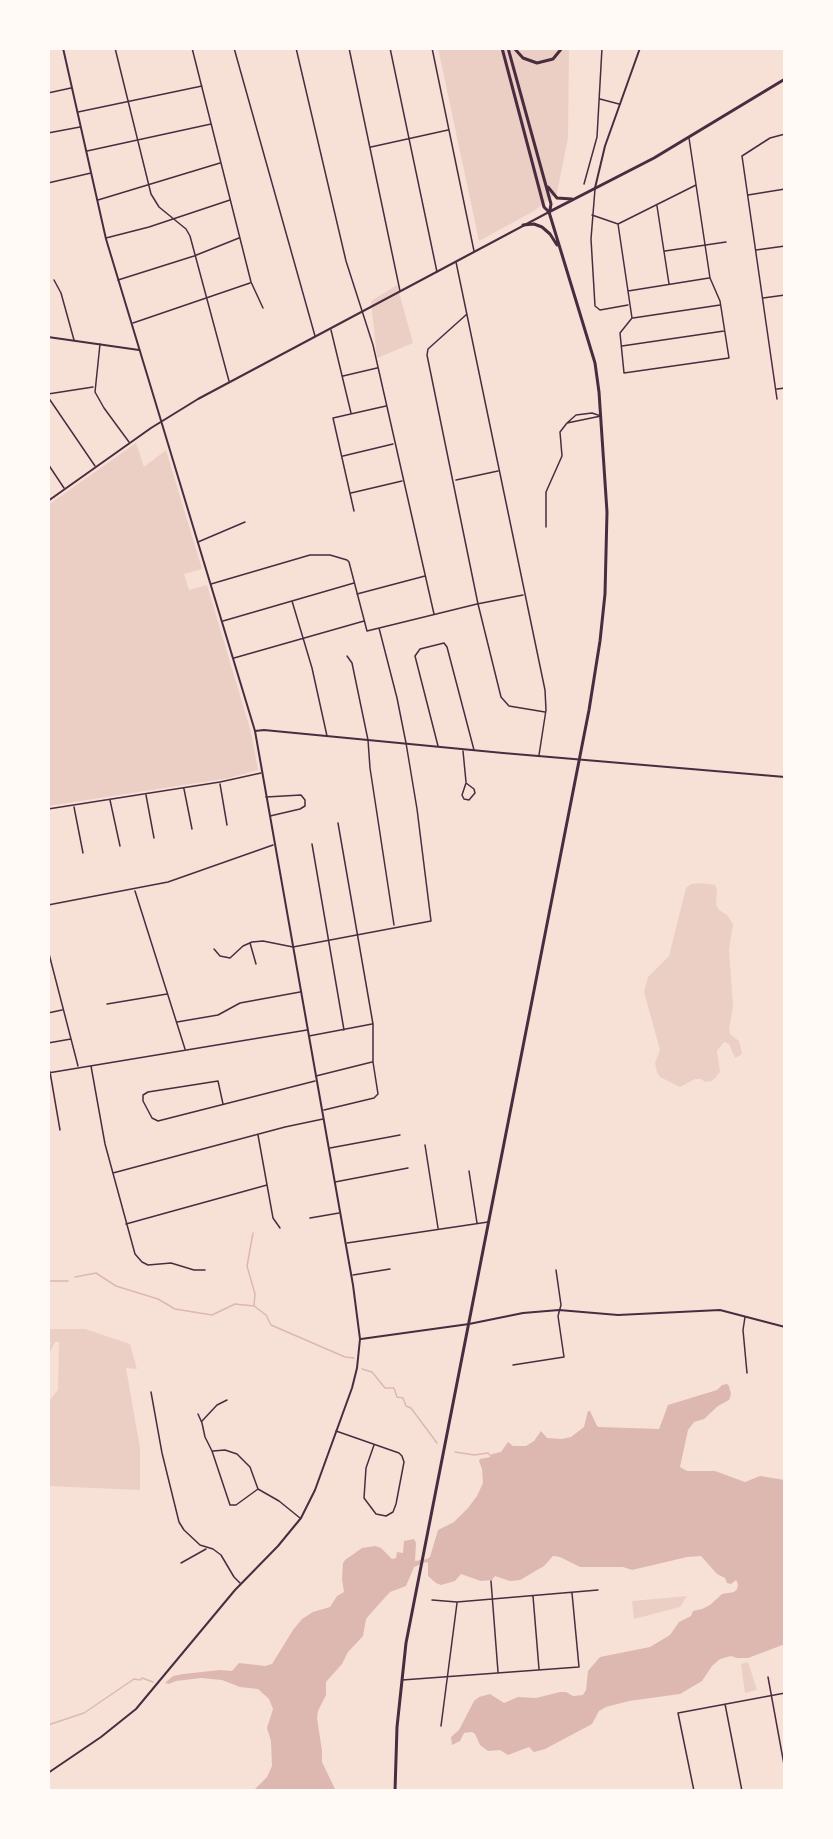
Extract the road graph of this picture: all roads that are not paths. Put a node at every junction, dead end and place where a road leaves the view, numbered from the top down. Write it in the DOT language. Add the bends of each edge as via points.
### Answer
graph roads {
  1 [pos="63,48"];
  2 [pos="115,48"];
  3 [pos="192,48"];
  4 [pos="234,48"];
  5 [pos="296,48"];
  6 [pos="349,48"];
  7 [pos="390,48"];
  8 [pos="432,48"];
  9 [pos="502,48"];
  10 [pos="508,48"];
  11 [pos="514,48"];
  12 [pos="562,48"];
  13 [pos="602,48"];
  14 [pos="640,48"];
  15 [pos="785,79"];
  16 [pos="202,86"];
  17 [pos="72,88"];
  18 [pos="48,93"];
  19 [pos="599,99"];
  20 [pos="128,102"];
  21 [pos="619,104"];
  22 [pos="78,112"];
  23 [pos="212,124"];
  24 [pos="81,126"];
  25 [pos="449,130"];
  26 [pos="48,133"];
  27 [pos="785,134"];
  28 [pos="689,137"];
  29 [pos="409,138"];
  30 [pos="137,140"];
  31 [pos="370,147"];
  32 [pos="86,151"];
  33 [pos="221,162"];
  34 [pos="91,173"];
  35 [pos="544,180"];
  36 [pos="48,183"];
  37 [pos="584,184"];
  38 [pos="149,185"];
  39 [pos="697,185"];
  40 [pos="595,188"];
  41 [pos="785,189"];
  42 [pos="748,195"];
  43 [pos="574,199"];
  44 [pos="97,200"];
  45 [pos="230,200"];
  46 [pos="656,205"];
  47 [pos="549,212"];
  48 [pos="592,215"];
  49 [pos="173,219"];
  50 [pos="618,224"];
  51 [pos="523,225"];
  52 [pos="106,238"];
  53 [pos="240,238"];
  54 [pos="726,242"];
  55 [pos="705,245"];
  56 [pos="785,246"];
  57 [pos="560,249"];
  58 [pos="756,250"];
  59 [pos="664,251"];
  60 [pos="475,252"];
  61 [pos="196,255"];
  62 [pos="456,262"];
  63 [pos="437,273"];
  64 [pos="710,278"];
  65 [pos="54,280"];
  66 [pos="118,280"];
  67 [pos="251,282"];
  68 [pos="670,285"];
  69 [pos="627,291"];
  70 [pos="400,292"];
  71 [pos="785,295"];
  72 [pos="207,298"];
  73 [pos="763,298"];
  74 [pos="629,305"];
  75 [pos="721,305"];
  76 [pos="263,308"];
  77 [pos="363,312"];
  78 [pos="467,314"];
  79 [pos="632,318"];
  80 [pos="131,323"];
  81 [pos="331,329"];
  82 [pos="725,331"];
  83 [pos="48,337"];
  84 [pos="315,337"];
  85 [pos="74,341"];
  86 [pos="100,344"];
  87 [pos="621,346"];
  88 [pos="139,350"];
  89 [pos="378,368"];
  90 [pos="343,376"];
  91 [pos="230,381"];
  92 [pos="94,387"];
  93 [pos="785,388"];
  94 [pos="776,389"];
  95 [pos="48,396"];
  96 [pos="777,399"];
  97 [pos="386,406"];
  98 [pos="351,414"];
  99 [pos="601,416"];
  100 [pos="162,421"];
  101 [pos="567,423"];
  102 [pos="130,443"];
  103 [pos="394,444"];
  104 [pos="341,456"];
  105 [pos="48,464"];
  106 [pos="95,467"];
  107 [pos="499,471"];
  108 [pos="454,480"];
  109 [pos="403,481"];
  110 [pos="65,489"];
  111 [pos="350,494"];
  112 [pos="48,501"];
  113 [pos="354,511"];
  114 [pos="245,522"];
  115 [pos="546,527"];
  116 [pos="198,542"];
  117 [pos="426,576"];
  118 [pos="355,583"];
  119 [pos="211,584"];
  120 [pos="357,594"];
  121 [pos="524,595"];
  122 [pos="292,601"];
  123 [pos="478,604"];
  124 [pos="434,614"];
  125 [pos="364,620"];
  126 [pos="222,622"];
  127 [pos="379,628"];
  128 [pos="303,638"];
  129 [pos="347,656"];
  130 [pos="234,658"];
  131 [pos="546,712"];
  132 [pos="255,731"];
  133 [pos="327,736"];
  134 [pos="368,740"];
  135 [pos="406,743"];
  136 [pos="438,746"];
  137 [pos="462,749"];
  138 [pos="474,750"];
  139 [pos="538,756"];
  140 [pos="580,759"];
  141 [pos="262,772"];
  142 [pos="785,777"];
  143 [pos="220,782"];
  144 [pos="466,783"];
  145 [pos="184,788"];
  146 [pos="146,794"];
  147 [pos="266,797"];
  148 [pos="110,800"];
  149 [pos="74,805"];
  150 [pos="48,809"];
  151 [pos="269,817"];
  152 [pos="338,823"];
  153 [pos="227,825"];
  154 [pos="192,829"];
  155 [pos="154,838"];
  156 [pos="312,844"];
  157 [pos="274,845"];
  158 [pos="120,846"];
  159 [pos="83,853"];
  160 [pos="135,889"];
  161 [pos="48,905"];
  162 [pos="394,926"];
  163 [pos="357,934"];
  164 [pos="329,941"];
  165 [pos="250,942"];
  166 [pos="292,947"];
  167 [pos="214,949"];
  168 [pos="48,950"];
  169 [pos="49,962"];
  170 [pos="255,964"];
  171 [pos="301,992"];
  172 [pos="167,994"];
  173 [pos="106,1004"];
  174 [pos="63,1010"];
  175 [pos="48,1013"];
  176 [pos="177,1022"];
  177 [pos="373,1024"];
  178 [pos="308,1030"];
  179 [pos="344,1030"];
  180 [pos="309,1036"];
  181 [pos="71,1039"];
  182 [pos="48,1043"];
  183 [pos="186,1050"];
  184 [pos="373,1062"];
  185 [pos="91,1066"];
  186 [pos="78,1067"];
  187 [pos="49,1073"];
  188 [pos="315,1076"];
  189 [pos="316,1081"];
  190 [pos="223,1104"];
  191 [pos="322,1110"];
  192 [pos="324,1119"];
  193 [pos="60,1130"];
  194 [pos="258,1134"];
  195 [pos="400,1135"];
  196 [pos="425,1145"];
  197 [pos="329,1149"];
  198 [pos="408,1168"];
  199 [pos="469,1171"];
  200 [pos="113,1173"];
  201 [pos="335,1182"];
  202 [pos="267,1185"];
  203 [pos="340,1213"];
  204 [pos="310,1218"];
  205 [pos="489,1222"];
  206 [pos="126,1224"];
  207 [pos="477,1224"];
  208 [pos="280,1228"];
  209 [pos="438,1229"];
  210 [pos="345,1243"];
  211 [pos="390,1269"];
  212 [pos="204,1270"];
  213 [pos="556,1270"];
  214 [pos="351,1275"];
  215 [pos="559,1310"];
  216 [pos="745,1317"];
  217 [pos="469,1324"];
  218 [pos="785,1328"];
  219 [pos="360,1339"];
  220 [pos="513,1365"];
  221 [pos="747,1373"];
  222 [pos="151,1392"];
  223 [pos="227,1400"];
  224 [pos="198,1414"];
  225 [pos="201,1421"];
  226 [pos="336,1431"];
  227 [pos="374,1445"];
  228 [pos="212,1451"];
  229 [pos="258,1489"];
  230 [pos="300,1518"];
  231 [pos="208,1548"];
  232 [pos="183,1563"];
  233 [pos="491,1581"];
  234 [pos="241,1584"];
  235 [pos="598,1590"];
  236 [pos="572,1593"];
  237 [pos="533,1596"];
  238 [pos="492,1599"];
  239 [pos="432,1600"];
  240 [pos="457,1602"];
  241 [pos="539,1670"];
  242 [pos="498,1673"];
  243 [pos="448,1677"];
  244 [pos="768,1677"];
  245 [pos="401,1680"];
  246 [pos="785,1693"];
  247 [pos="771,1695"];
  248 [pos="725,1704"];
  249 [pos="441,1726"];
  250 [pos="785,1770"];
  251 [pos="48,1773"];
  252 [pos="395,1791"];
  253 [pos="694,1791"];
  254 [pos="742,1791"];
  1 -- 17 [label="main road"];
  2 -- 20 [label="street"];
  3 -- 16 [label="street"];
  4 -- 84 [label="street"];
  5 -- 77 [label="street" via="346,261"];
  6 -- 31 [label="street"];
  7 -- 29 [label="street"];
  8 -- 25 [label="street"];
  9 -- 47 [label="main road" via="544,207"];
  10 -- 35 [label="main road"];
  11 -- 12 [label="main road" via="525,60 537,63 553,59"];
  13 -- 19 [label="street"];
  14 -- 21 [label="main road"];
  15 -- 28 [label="main road"];
  16 -- 20 [label="street"];
  16 -- 23 [label="street"];
  17 -- 18 [label="street"];
  17 -- 22 [label="main road"];
  19 -- 21 [label="street"];
  19 -- 37 [label="street" via="597,137"];
  20 -- 22 [label="street"];
  20 -- 30 [label="street"];
  21 -- 40 [label="main road"];
  22 -- 24 [label="main road"];
  23 -- 30 [label="street"];
  23 -- 33 [label="street"];
  24 -- 26 [label="street"];
  24 -- 32 [label="main road"];
  25 -- 29 [label="street"];
  25 -- 60 [label="street"];
  27 -- 42 [label="street" via="770,138 742,156"];
  28 -- 39 [label="street"];
  28 -- 40 [label="main road"];
  29 -- 31 [label="street"];
  29 -- 63 [label="street"];
  30 -- 32 [label="street"];
  30 -- 38 [label="street"];
  31 -- 70 [label="street"];
  32 -- 34 [label="main road"];
  33 -- 38 [label="street"];
  33 -- 45 [label="street"];
  34 -- 36 [label="street"];
  34 -- 44 [label="main road"];
  35 -- 43 [label="main road" via="555,196"];
  35 -- 47 [label="main road"];
  38 -- 44 [label="street"];
  38 -- 49 [label="street" via="156,204"];
  39 -- 46 [label="street"];
  39 -- 55 [label="street"];
  40 -- 43 [label="main road"];
  40 -- 48 [label="street"];
  41 -- 42 [label="street"];
  42 -- 58 [label="street"];
  43 -- 47 [label="main road"];
  44 -- 52 [label="main road"];
  45 -- 49 [label="street"];
  45 -- 53 [label="street"];
  46 -- 50 [label="street"];
  46 -- 59 [label="street"];
  47 -- 51 [label="main road"];
  47 -- 57 [label="main road"];
  48 -- 50 [label="street"];
  48 -- 74 [label="street" via="595,305 597,309"];
  49 -- 52 [label="street"];
  49 -- 61 [label="street" via="188,232"];
  50 -- 69 [label="street"];
  51 -- 57 [label="main road" via="544,228"];
  51 -- 60 [label="main road"];
  52 -- 66 [label="main road"];
  53 -- 61 [label="street"];
  53 -- 67 [label="street"];
  54 -- 55 [label="street"];
  55 -- 59 [label="street"];
  55 -- 64 [label="street"];
  56 -- 58 [label="street"];
  57 -- 99 [label="main road" via="593,349"];
  58 -- 73 [label="street"];
  59 -- 68 [label="street"];
  60 -- 62 [label="main road"];
  61 -- 66 [label="street"];
  61 -- 72 [label="street"];
  62 -- 63 [label="main road"];
  62 -- 78 [label="street"];
  63 -- 70 [label="main road"];
  64 -- 68 [label="street"];
  64 -- 75 [label="street"];
  65 -- 85 [label="street"];
  66 -- 80 [label="main road"];
  67 -- 72 [label="street"];
  67 -- 76 [label="street"];
  68 -- 69 [label="street"];
  69 -- 74 [label="street"];
  70 -- 77 [label="main road"];
  71 -- 73 [label="street"];
  72 -- 80 [label="street"];
  72 -- 91 [label="street"];
  73 -- 94 [label="street"];
  74 -- 79 [label="street"];
  75 -- 79 [label="street"];
  75 -- 82 [label="street"];
  77 -- 81 [label="main road"];
  77 -- 89 [label="street"];
  78 -- 107 [label="street"];
  78 -- 108 [label="street" via="427,352"];
  79 -- 87 [label="street" via="620,333"];
  80 -- 88 [label="main road"];
  81 -- 84 [label="main road"];
  81 -- 90 [label="street"];
  82 -- 87 [label="street"];
  82 -- 87 [label="street" via="729,358 624,374"];
  83 -- 85 [label="main road"];
  84 -- 91 [label="main road"];
  85 -- 86 [label="main road"];
  86 -- 88 [label="main road"];
  86 -- 92 [label="street"];
  88 -- 100 [label="main road"];
  89 -- 90 [label="street"];
  89 -- 97 [label="street"];
  90 -- 98 [label="street"];
  91 -- 100 [label="main road"];
  92 -- 95 [label="street"];
  92 -- 102 [label="street" via="100,402"];
  93 -- 94 [label="street"];
  94 -- 96 [label="street"];
  95 -- 106 [label="street"];
  97 -- 98 [label="street"];
  97 -- 103 [label="street"];
  98 -- 104 [label="street" via="333,418"];
  99 -- 101 [label="street"];
  99 -- 101 [label="street" via="581,414"];
  99 -- 140 [label="main road" via="607,512 604,600 596,674"];
  100 -- 102 [label="main road"];
  100 -- 116 [label="main road"];
  101 -- 115 [label="street" via="560,432 561,456 546,492"];
  102 -- 106 [label="main road"];
  103 -- 104 [label="street"];
  103 -- 109 [label="street"];
  104 -- 111 [label="street"];
  105 -- 110 [label="street"];
  106 -- 110 [label="main road"];
  107 -- 108 [label="street"];
  107 -- 121 [label="street"];
  108 -- 123 [label="street"];
  109 -- 111 [label="street"];
  109 -- 117 [label="street"];
  110 -- 112 [label="main road"];
  111 -- 113 [label="street"];
  114 -- 116 [label="street"];
  116 -- 119 [label="main road"];
  117 -- 120 [label="street"];
  117 -- 124 [label="street"];
  118 -- 119 [label="street" via="349,562 328,555 310,555"];
  118 -- 120 [label="street"];
  118 -- 122 [label="street"];
  119 -- 126 [label="main road"];
  120 -- 125 [label="street"];
  121 -- 123 [label="street"];
  121 -- 131 [label="street" via="545,690"];
  122 -- 126 [label="street"];
  122 -- 128 [label="street"];
  123 -- 124 [label="street"];
  123 -- 131 [label="street" via="503,700 509,706"];
  124 -- 127 [label="street"];
  125 -- 127 [label="street" via="367,631"];
  125 -- 128 [label="street"];
  126 -- 130 [label="main road"];
  127 -- 135 [label="street"];
  128 -- 130 [label="street"];
  128 -- 133 [label="street"];
  129 -- 134 [label="street" via="352,663"];
  130 -- 132 [label="main road"];
  131 -- 139 [label="street"];
  132 -- 133 [label="main road"];
  132 -- 141 [label="main road"];
  133 -- 134 [label="main road"];
  134 -- 135 [label="main road"];
  134 -- 162 [label="street"];
  135 -- 136 [label="main road"];
  135 -- 162 [label="street" via="432,918 429,922"];
  136 -- 137 [label="main road"];
  136 -- 138 [label="street" via="416,653 444,643"];
  137 -- 138 [label="main road"];
  137 -- 144 [label="street"];
  138 -- 139 [label="main road"];
  139 -- 140 [label="main road"];
  140 -- 142 [label="main road"];
  140 -- 205 [label="main road"];
  141 -- 143 [label="street"];
  141 -- 147 [label="main road"];
  143 -- 145 [label="street"];
  143 -- 153 [label="street"];
  144 -- 144 [label="street" via="462,795 469,800 475,793"];
  145 -- 146 [label="street"];
  145 -- 154 [label="street"];
  146 -- 148 [label="street"];
  146 -- 155 [label="street"];
  147 -- 151 [label="main road"];
  147 -- 151 [label="street" via="301,795 305,800 300,809"];
  148 -- 149 [label="street"];
  148 -- 158 [label="street"];
  149 -- 150 [label="street"];
  149 -- 159 [label="street"];
  151 -- 157 [label="main road"];
  152 -- 163 [label="street"];
  156 -- 164 [label="street"];
  157 -- 160 [label="street" via="172,881"];
  157 -- 166 [label="main road"];
  160 -- 161 [label="street"];
  160 -- 172 [label="street"];
  162 -- 163 [label="street"];
  163 -- 164 [label="street"];
  163 -- 177 [label="street"];
  164 -- 166 [label="street"];
  164 -- 179 [label="street"];
  165 -- 166 [label="street"];
  165 -- 167 [label="street" via="230,958 220,957"];
  165 -- 170 [label="street"];
  166 -- 171 [label="main road"];
  168 -- 169 [label="street"];
  169 -- 174 [label="street"];
  171 -- 176 [label="street" via="240,1003 218,1015"];
  171 -- 178 [label="main road"];
  172 -- 173 [label="street"];
  172 -- 176 [label="street"];
  174 -- 175 [label="street"];
  174 -- 181 [label="street"];
  176 -- 183 [label="street"];
  177 -- 179 [label="street"];
  177 -- 184 [label="street"];
  178 -- 180 [label="main road"];
  178 -- 183 [label="street"];
  179 -- 180 [label="street"];
  180 -- 188 [label="main road"];
  181 -- 182 [label="street"];
  181 -- 186 [label="street"];
  183 -- 185 [label="street"];
  184 -- 188 [label="street"];
  184 -- 191 [label="street" via="377,1096"];
  185 -- 186 [label="street"];
  185 -- 200 [label="street"];
  186 -- 187 [label="street"];
  187 -- 193 [label="street"];
  188 -- 189 [label="main road"];
  189 -- 190 [label="street"];
  189 -- 191 [label="main road"];
  190 -- 190 [label="street" via="218,1081 143,1095 155,1120"];
  191 -- 192 [label="main road"];
  192 -- 194 [label="street"];
  192 -- 197 [label="main road"];
  194 -- 200 [label="street"];
  194 -- 202 [label="street"];
  195 -- 197 [label="street"];
  196 -- 209 [label="street"];
  197 -- 201 [label="main road"];
  198 -- 201 [label="street"];
  199 -- 207 [label="street"];
  200 -- 206 [label="street"];
  201 -- 203 [label="main road"];
  202 -- 206 [label="street"];
  202 -- 208 [label="street" via="273,1218"];
  203 -- 204 [label="street"];
  203 -- 210 [label="main road"];
  205 -- 207 [label="street"];
  205 -- 217 [label="main road"];
  206 -- 212 [label="street" via="141,1262"];
  207 -- 209 [label="street"];
  209 -- 210 [label="street"];
  210 -- 214 [label="main road"];
  211 -- 214 [label="street"];
  213 -- 215 [label="street"];
  214 -- 219 [label="main road"];
  215 -- 216 [label="main road" via="618,1315 712,1310"];
  215 -- 217 [label="main road"];
  215 -- 220 [label="street" via="564,1357"];
  216 -- 218 [label="main road"];
  216 -- 221 [label="street"];
  217 -- 219 [label="main road"];
  217 -- 245 [label="main road"];
  219 -- 226 [label="main road" via="356,1376"];
  222 -- 231 [label="street" via="178,1520 195,1541"];
  223 -- 225 [label="street"];
  224 -- 225 [label="street"];
  225 -- 228 [label="street"];
  226 -- 227 [label="street"];
  226 -- 230 [label="main road" via="315,1490"];
  227 -- 227 [label="street" via="366,1468 364,1498 381,1516 394,1510 404,1462 399,1453"];
  228 -- 229 [label="street" via="237,1454 250,1467"];
  228 -- 229 [label="street" via="230,1506"];
  229 -- 230 [label="street"];
  230 -- 234 [label="main road"];
  231 -- 232 [label="street"];
  231 -- 234 [label="street" via="221,1555"];
  233 -- 238 [label="street"];
  234 -- 251 [label="main road" via="129,1716"];
  235 -- 236 [label="street"];
  236 -- 237 [label="street"];
  236 -- 241 [label="street" via="579,1667"];
  237 -- 238 [label="street"];
  237 -- 241 [label="street"];
  238 -- 240 [label="street"];
  238 -- 242 [label="street"];
  239 -- 240 [label="street"];
  240 -- 243 [label="street"];
  241 -- 242 [label="street"];
  242 -- 243 [label="street"];
  243 -- 245 [label="street"];
  243 -- 249 [label="street"];
  244 -- 247 [label="street"];
  245 -- 252 [label="main road"];
  246 -- 247 [label="street"];
  247 -- 248 [label="street"];
  247 -- 250 [label="street"];
  248 -- 253 [label="street" via="678,1713"];
  248 -- 254 [label="street"];
}
